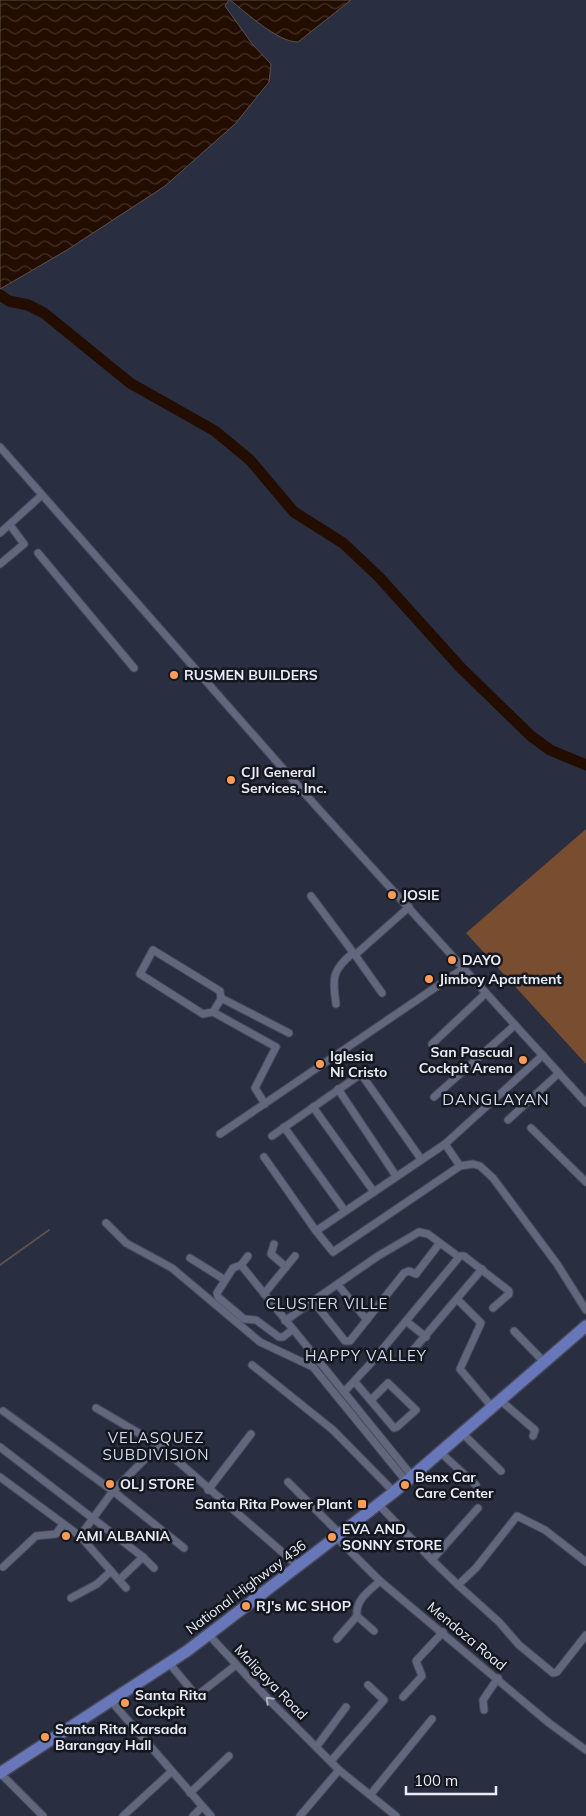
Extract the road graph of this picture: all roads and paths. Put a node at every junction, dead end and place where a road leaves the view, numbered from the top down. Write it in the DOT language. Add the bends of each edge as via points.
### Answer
graph roads {
  1 [pos="0,447"];
  2 [pos="42,495"];
  3 [pos="10,525"];
  4 [pos="0,533"];
  5 [pos="38,553"];
  6 [pos="0,564"];
  7 [pos="134,668"];
  8 [pos="311,896"];
  9 [pos="409,908"];
  10 [pos="354,954"];
  11 [pos="464,968"];
  12 [pos="382,993"];
  13 [pos="486,993"];
  14 [pos="221,998"];
  15 [pos="336,1004"];
  16 [pos="212,1012"];
  17 [pos="515,1025"];
  18 [pos="290,1033"];
  19 [pos="432,1044"];
  20 [pos="543,1055"];
  21 [pos="559,1074"];
  22 [pos="338,1090"];
  23 [pos="434,1097"];
  24 [pos="586,1103"];
  25 [pos="265,1104"];
  26 [pos="313,1107"];
  27 [pos="508,1120"];
  28 [pos="284,1128"];
  29 [pos="531,1128"];
  30 [pos="220,1134"];
  31 [pos="272,1136"];
  32 [pos="445,1144"];
  33 [pos="264,1157"];
  34 [pos="421,1159"];
  35 [pos="460,1166"];
  36 [pos="396,1176"];
  37 [pos="586,1182"];
  38 [pos="374,1192"];
  39 [pos="346,1211"];
  40 [pos="106,1222"];
  41 [pos="316,1232"];
  42 [pos="274,1244"];
  43 [pos="440,1244"];
  44 [pos="455,1254"];
  45 [pos="248,1256"];
  46 [pos="295,1256"];
  47 [pos="190,1258"];
  48 [pos="241,1265"];
  49 [pos="286,1267"];
  50 [pos="482,1269"];
  51 [pos="225,1280"];
  52 [pos="338,1285"];
  53 [pos="264,1294"];
  54 [pos="457,1299"];
  55 [pos="313,1301"];
  56 [pos="493,1308"];
  57 [pos="586,1310"];
  58 [pos="367,1320"];
  59 [pos="285,1321"];
  60 [pos="406,1321"];
  61 [pos="586,1326"];
  62 [pos="292,1330"];
  63 [pos="514,1331"];
  64 [pos="426,1337"];
  65 [pos="414,1349"];
  66 [pos="544,1362"];
  67 [pos="252,1365"];
  68 [pos="355,1382"];
  69 [pos="344,1392"];
  70 [pos="371,1400"];
  71 [pos="496,1403"];
  72 [pos="96,1408"];
  73 [pos="3,1411"];
  74 [pos="462,1433"];
  75 [pos="251,1434"];
  76 [pos="533,1436"];
  77 [pos="159,1445"];
  78 [pos="0,1447"];
  79 [pos="440,1452"];
  80 [pos="502,1471"];
  81 [pos="0,1477"];
  82 [pos="409,1479"];
  83 [pos="288,1482"];
  84 [pos="476,1486"];
  85 [pos="208,1490"];
  86 [pos="114,1491"];
  87 [pos="394,1492"];
  88 [pos="378,1504"];
  89 [pos="478,1508"];
  90 [pos="94,1518"];
  91 [pos="64,1524"];
  92 [pos="80,1536"];
  93 [pos="338,1536"];
  94 [pos="184,1548"];
  95 [pos="143,1557"];
  96 [pos="432,1560"];
  97 [pos="586,1562"];
  98 [pos="297,1565"];
  99 [pos="3,1567"];
  100 [pos="154,1568"];
  101 [pos="111,1571"];
  102 [pos="120,1580"];
  103 [pos="380,1581"];
  104 [pos="458,1585"];
  105 [pos="126,1588"];
  106 [pos="71,1598"];
  107 [pos="357,1616"];
  108 [pos="374,1631"];
  109 [pos="443,1632"];
  110 [pos="208,1634"];
  111 [pos="586,1635"];
  112 [pos="337,1639"];
  113 [pos="169,1663"];
  114 [pos="236,1666"];
  115 [pos="498,1678"];
  116 [pos="368,1684"];
  117 [pos="403,1697"];
  118 [pos="111,1701"];
  119 [pos="346,1707"];
  120 [pos="484,1710"];
  121 [pos="432,1719"];
  122 [pos="317,1746"];
  123 [pos="586,1750"];
  124 [pos="229,1756"];
  125 [pos="330,1761"];
  126 [pos="339,1770"];
  127 [pos="171,1772"];
  128 [pos="0,1773"];
  129 [pos="190,1793"];
  130 [pos="371,1794"];
  131 [pos="202,1807"];
  132 [pos="43,1816"];
  133 [pos="123,1816"];
  134 [pos="193,1816"];
  135 [pos="211,1816"];
  136 [pos="300,1816"];
  137 [pos="396,1816"];
  1 -- 2 [label="street"];
  2 -- 3 [label="street"];
  2 -- 9 [label="street"];
  3 -- 4 [label="street"];
  3 -- 6 [label="street" via="24,544"];
  5 -- 7 [label="street"];
  8 -- 10 [label="street"];
  9 -- 10 [label="street"];
  9 -- 11 [label="street"];
  10 -- 12 [label="street"];
  10 -- 15 [label="street" via="335,971"];
  11 -- 13 [label="street"];
  11 -- 25 [label="street"];
  13 -- 17 [label="street"];
  13 -- 19 [label="street"];
  14 -- 16 [label="street"];
  14 -- 16 [label="street" via="219,991 152,950 140,974 203,1014"];
  14 -- 18 [label="street"];
  16 -- 25 [label="street" via="276,1047 255,1088"];
  17 -- 20 [label="street"];
  17 -- 23 [label="street"];
  20 -- 21 [label="street"];
  20 -- 32 [label="street"];
  21 -- 24 [label="street"];
  21 -- 27 [label="street"];
  22 -- 26 [label="street"];
  22 -- 34 [label="street" via="362,1074"];
  22 -- 36 [label="street"];
  25 -- 30 [label="street"];
  26 -- 28 [label="street"];
  26 -- 38 [label="street"];
  28 -- 31 [label="street"];
  28 -- 39 [label="street"];
  29 -- 37 [label="street"];
  32 -- 34 [label="street"];
  32 -- 35 [label="street"];
  33 -- 41 [label="street"];
  34 -- 36 [label="street"];
  35 -- 41 [label="street" via="335,1252"];
  35 -- 57 [label="street" via="480,1166 493,1178 557,1264"];
  36 -- 38 [label="street"];
  38 -- 39 [label="street"];
  39 -- 41 [label="street"];
  40 -- 82 [label="street" via="126,1243 172,1268 260,1342 313,1367"];
  42 -- 49 [label="street" via="271,1254"];
  43 -- 44 [label="street"];
  43 -- 52 [label="street" via="428,1234 418,1232"];
  43 -- 58 [label="street" via="416,1274 404,1273"];
  45 -- 48 [label="street"];
  46 -- 49 [label="street"];
  47 -- 51 [label="street"];
  48 -- 51 [label="street" via="233,1268"];
  48 -- 53 [label="street"];
  49 -- 53 [label="street"];
  50 -- 54 [label="street"];
  50 -- 56 [label="street" via="509,1291"];
  50 -- 60 [label="street" via="460,1256"];
  51 -- 62 [label="street" via="217,1295 244,1319 256,1320 279,1337"];
  52 -- 55 [label="street"];
  52 -- 58 [label="street"];
  53 -- 59 [label="street"];
  54 -- 64 [label="street"];
  54 -- 71 [label="street" via="481,1322 460,1369"];
  55 -- 58 [label="street" via="348,1342"];
  55 -- 59 [label="street"];
  59 -- 62 [label="street"];
  60 -- 64 [label="street"];
  60 -- 68 [label="street"];
  61 -- 66 [label="main road, National Highway 436"];
  62 -- 69 [label="street"];
  63 -- 66 [label="street"];
  64 -- 65 [label="street"];
  66 -- 71 [label="main road, National Highway 436"];
  67 -- 87 [label="street" via="334,1430"];
  68 -- 69 [label="street"];
  68 -- 70 [label="street"];
  69 -- 82 [label="street"];
  70 -- 70 [label="street" via="396,1428 416,1410 388,1383"];
  71 -- 74 [label="main road, National Highway 436"];
  71 -- 76 [label="street" via="535,1430"];
  72 -- 77 [label="street"];
  73 -- 86 [label="street"];
  74 -- 79 [label="main road, National Highway 436"];
  74 -- 80 [label="street"];
  75 -- 85 [label="street"];
  77 -- 85 [label="street"];
  77 -- 86 [label="street"];
  78 -- 90 [label="street"];
  79 -- 82 [label="main road, National Highway 436"];
  79 -- 84 [label="street"];
  81 -- 91 [label="street"];
  82 -- 87 [label="main road, National Highway 436"];
  83 -- 93 [label="street, Mendoza Road"];
  85 -- 98 [label="street"];
  86 -- 90 [label="street"];
  86 -- 94 [label="street"];
  87 -- 88 [label="main road, National Highway 436"];
  88 -- 93 [label="main road, National Highway 436"];
  88 -- 96 [label="street"];
  89 -- 96 [label="street"];
  90 -- 92 [label="street"];
  90 -- 95 [label="street"];
  91 -- 92 [label="street"];
  91 -- 99 [label="street" via="56,1534 36,1536"];
  92 -- 101 [label="street"];
  93 -- 98 [label="main road, National Highway 436"];
  93 -- 103 [label="street, Mendoza Road"];
  95 -- 100 [label="street"];
  95 -- 102 [label="street"];
  96 -- 104 [label="street"];
  97 -- 104 [label="street" via="546,1530 517,1516 476,1568"];
  98 -- 110 [label="main road, National Highway 436"];
  101 -- 102 [label="street"];
  101 -- 106 [label="street" via="101,1581"];
  102 -- 105 [label="street"];
  103 -- 107 [label="street" via="359,1602"];
  103 -- 109 [label="street, Mendoza Road"];
  104 -- 111 [label="street" via="518,1644 553,1672 557,1672"];
  107 -- 108 [label="street"];
  107 -- 112 [label="street"];
  109 -- 115 [label="street, Mendoza Road"];
  109 -- 117 [label="street" via="416,1661 422,1676"];
  110 -- 113 [label="main road, National Highway 436"];
  110 -- 114 [label="street, Maligaya Road"];
  113 -- 114 [label="street" via="194,1693 199,1694"];
  113 -- 118 [label="main road, National Highway 436"];
  122 -- 114 [label="street, Maligaya Road, one-way"];
  115 -- 120 [label="street" via="483,1700"];
  115 -- 123 [label="street, Mendoza Road"];
  116 -- 125 [label="street" via="384,1700"];
  118 -- 127 [label="street"];
  118 -- 128 [label="main road, National Highway 436"];
  119 -- 122 [label="street"];
  121 -- 130 [label="street"];
  122 -- 125 [label="street, Maligaya Road"];
  124 -- 129 [label="street"];
  125 -- 126 [label="street, Maligaya Road"];
  126 -- 130 [label="street, Maligaya Road"];
  126 -- 136 [label="street"];
  127 -- 129 [label="street"];
  127 -- 133 [label="street"];
  128 -- 132 [label="street"];
  129 -- 131 [label="street"];
  130 -- 137 [label="street, Maligaya Road"];
  131 -- 134 [label="street"];
  131 -- 135 [label="street"];
}
